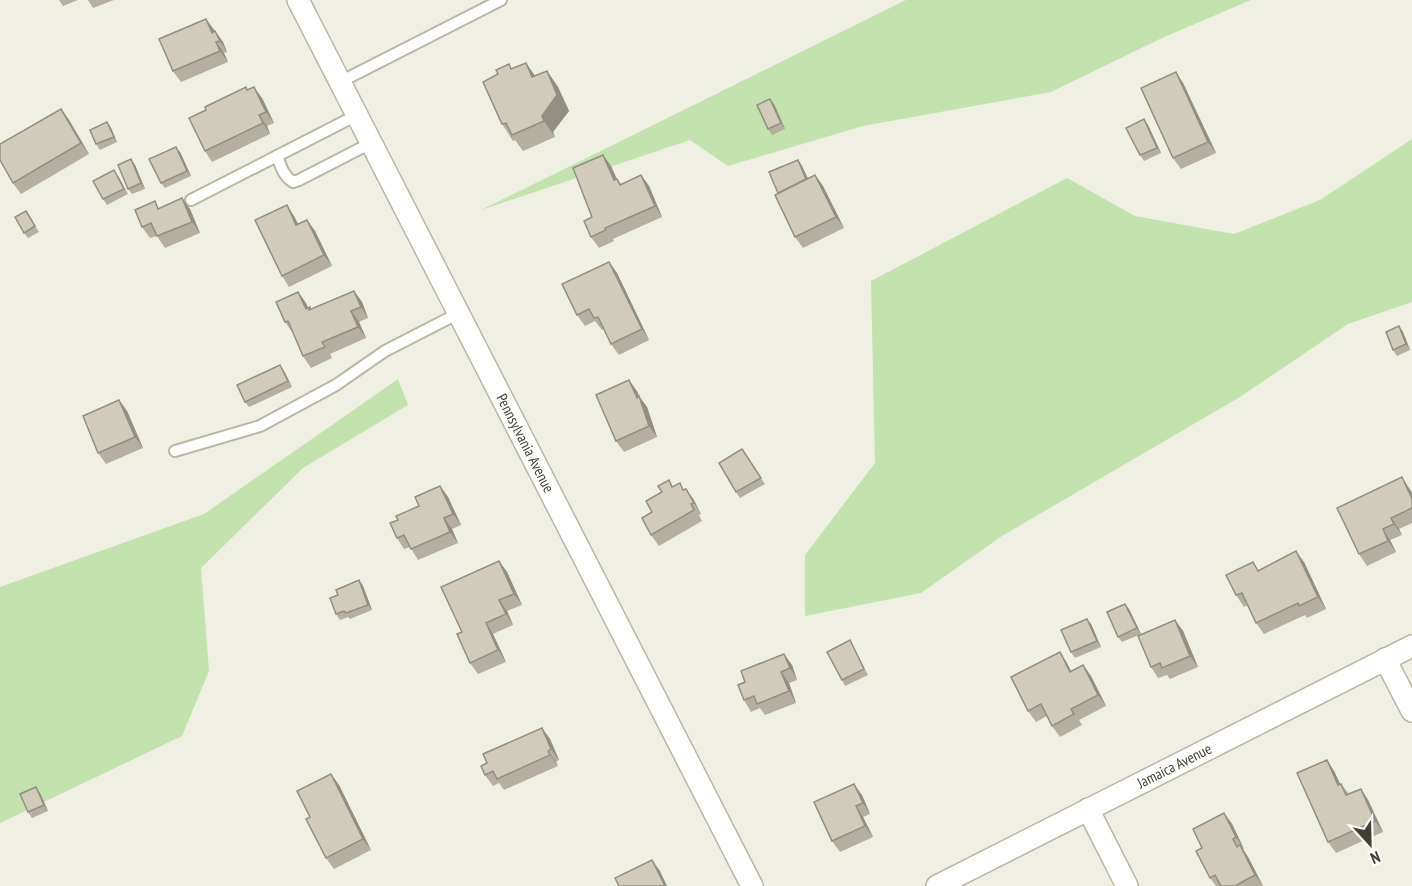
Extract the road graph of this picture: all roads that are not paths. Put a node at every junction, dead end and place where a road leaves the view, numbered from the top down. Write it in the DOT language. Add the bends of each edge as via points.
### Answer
graph roads {
  1 [pos="298,0"];
  2 [pos="501,0"];
  3 [pos="340,82"];
  4 [pos="357,114"];
  5 [pos="371,143"];
  6 [pos="277,156"];
  7 [pos="191,200"];
  8 [pos="459,313"];
  9 [pos="176,451"];
  10 [pos="1412,646"];
  11 [pos="1385,659"];
  12 [pos="1412,711"];
  13 [pos="1088,809"];
  14 [pos="752,886"];
  15 [pos="937,886"];
  16 [pos="1127,886"];
  1 -- 3 [label="street, Pennsylvania Avenue"];
  2 -- 3 [label="lane"];
  3 -- 4 [label="street, Pennsylvania Avenue"];
  4 -- 5 [label="street, Pennsylvania Avenue"];
  4 -- 6 [label="lane"];
  5 -- 6 [label="lane" via="293,182 285,175"];
  5 -- 8 [label="street, Pennsylvania Avenue"];
  6 -- 7 [label="lane"];
  8 -- 9 [label="lane" via="385,351 336,385 260,426"];
  8 -- 14 [label="street, Pennsylvania Avenue"];
  10 -- 11 [label="street, Jamaica Avenue"];
  11 -- 12 [label="street"];
  11 -- 13 [label="street, Jamaica Avenue"];
  13 -- 15 [label="street, Jamaica Avenue"];
  13 -- 16 [label="street"];
}
